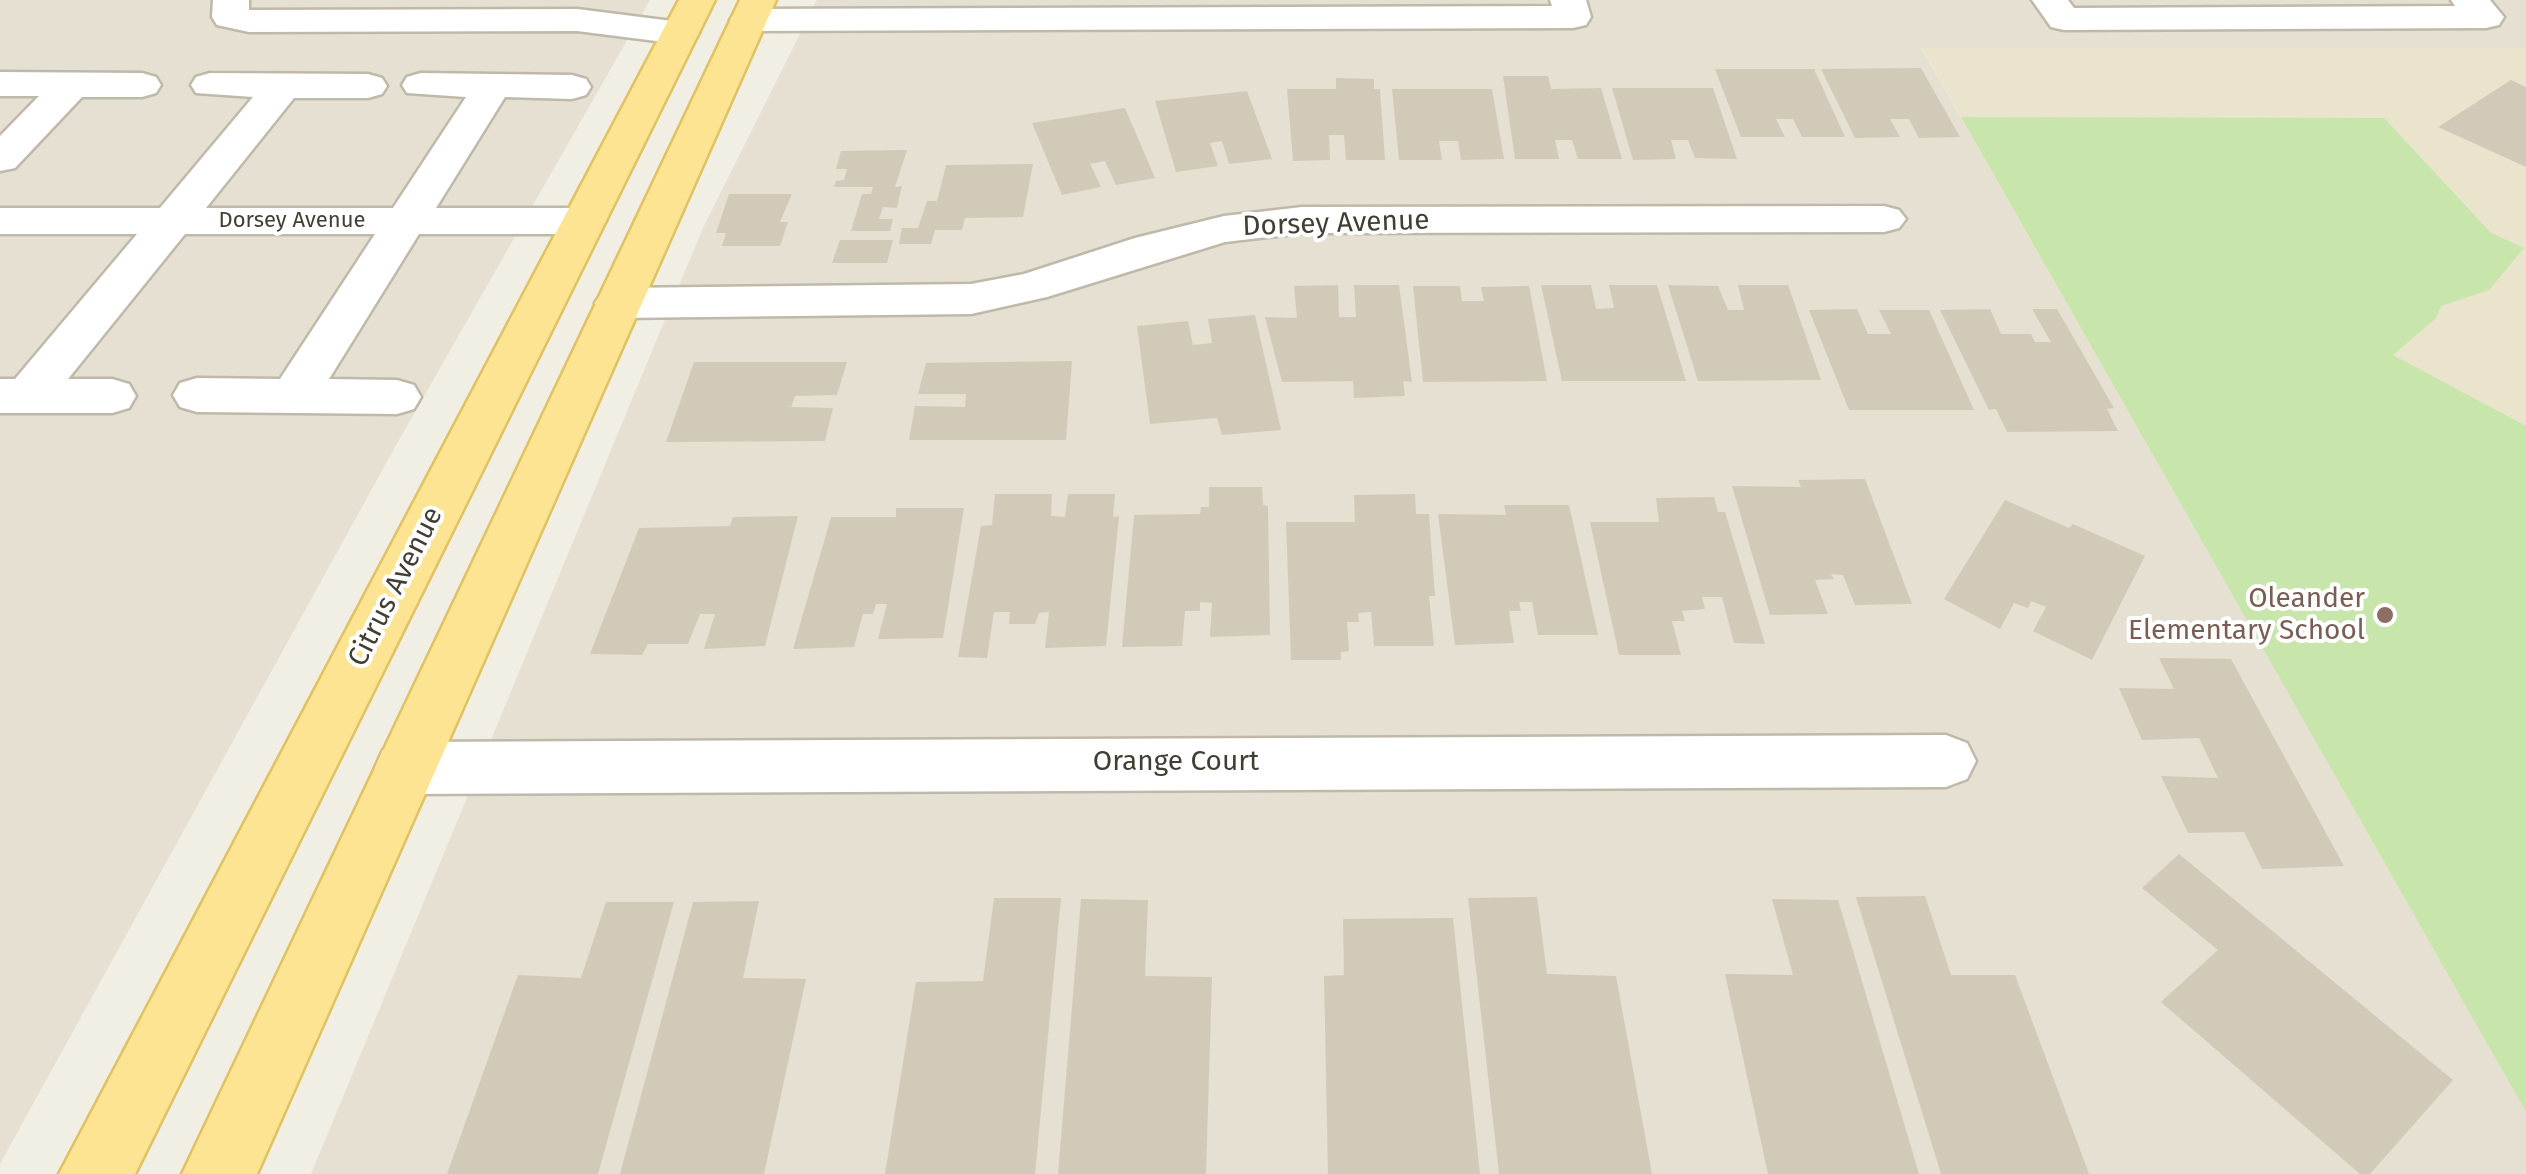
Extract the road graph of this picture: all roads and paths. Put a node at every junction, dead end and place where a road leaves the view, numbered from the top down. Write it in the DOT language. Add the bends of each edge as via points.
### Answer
graph roads {
  1 [pos="231,0"];
  2 [pos="1568,0"];
  3 [pos="2050,0"];
  4 [pos="2469,0"];
  5 [pos="753,10"];
  6 [pos="688,16"];
  7 [pos="0,84"];
  8 [pos="72,84"];
  9 [pos="421,84"];
  10 [pos="142,85"];
  11 [pos="210,85"];
  12 [pos="494,85"];
  13 [pos="283,86"];
  14 [pos="368,86"];
  15 [pos="572,87"];
  16 [pos="0,159"];
  17 [pos="1884,218"];
  18 [pos="172,221"];
  19 [pos="407,221"];
  20 [pos="584,221"];
  21 [pos="0,222"];
  22 [pos="618,303"];
  23 [pos="197,395"];
  24 [pos="14,396"];
  25 [pos="112,396"];
  26 [pos="294,396"];
  27 [pos="396,397"];
  28 [pos="1946,761"];
  29 [pos="405,768"];
  30 [pos="96,1174"];
  31 [pos="218,1174"];
  1 -- 6 [label="street" via="230,17 249,21"];
  2 -- 5 [label="street" via="1573,16"];
  3 -- 4 [label="street" via="2064,19 2486,16"];
  5 -- 22 [label="main road"];
  6 -- 20 [label="main road, Citrus Avenue"];
  7 -- 8 [label="street"];
  8 -- 10 [label="street"];
  8 -- 16 [label="street"];
  9 -- 12 [label="street"];
  11 -- 13 [label="street"];
  12 -- 15 [label="street"];
  12 -- 19 [label="street"];
  13 -- 14 [label="street"];
  13 -- 18 [label="street"];
  17 -- 22 [label="street, Dorsey Avenue" via="1302,220 1224,229 971,299"];
  18 -- 19 [label="street, Dorsey Avenue"];
  18 -- 21 [label="street, Dorsey Avenue"];
  18 -- 24 [label="street"];
  19 -- 20 [label="street, Dorsey Avenue"];
  19 -- 26 [label="street"];
  20 -- 30 [label="main road, Citrus Avenue"];
  22 -- 29 [label="main road"];
  23 -- 26 [label="street"];
  24 -- 25 [label="street"];
  26 -- 27 [label="street"];
  28 -- 29 [label="street, Orange Court"];
  29 -- 31 [label="main road"];
}
